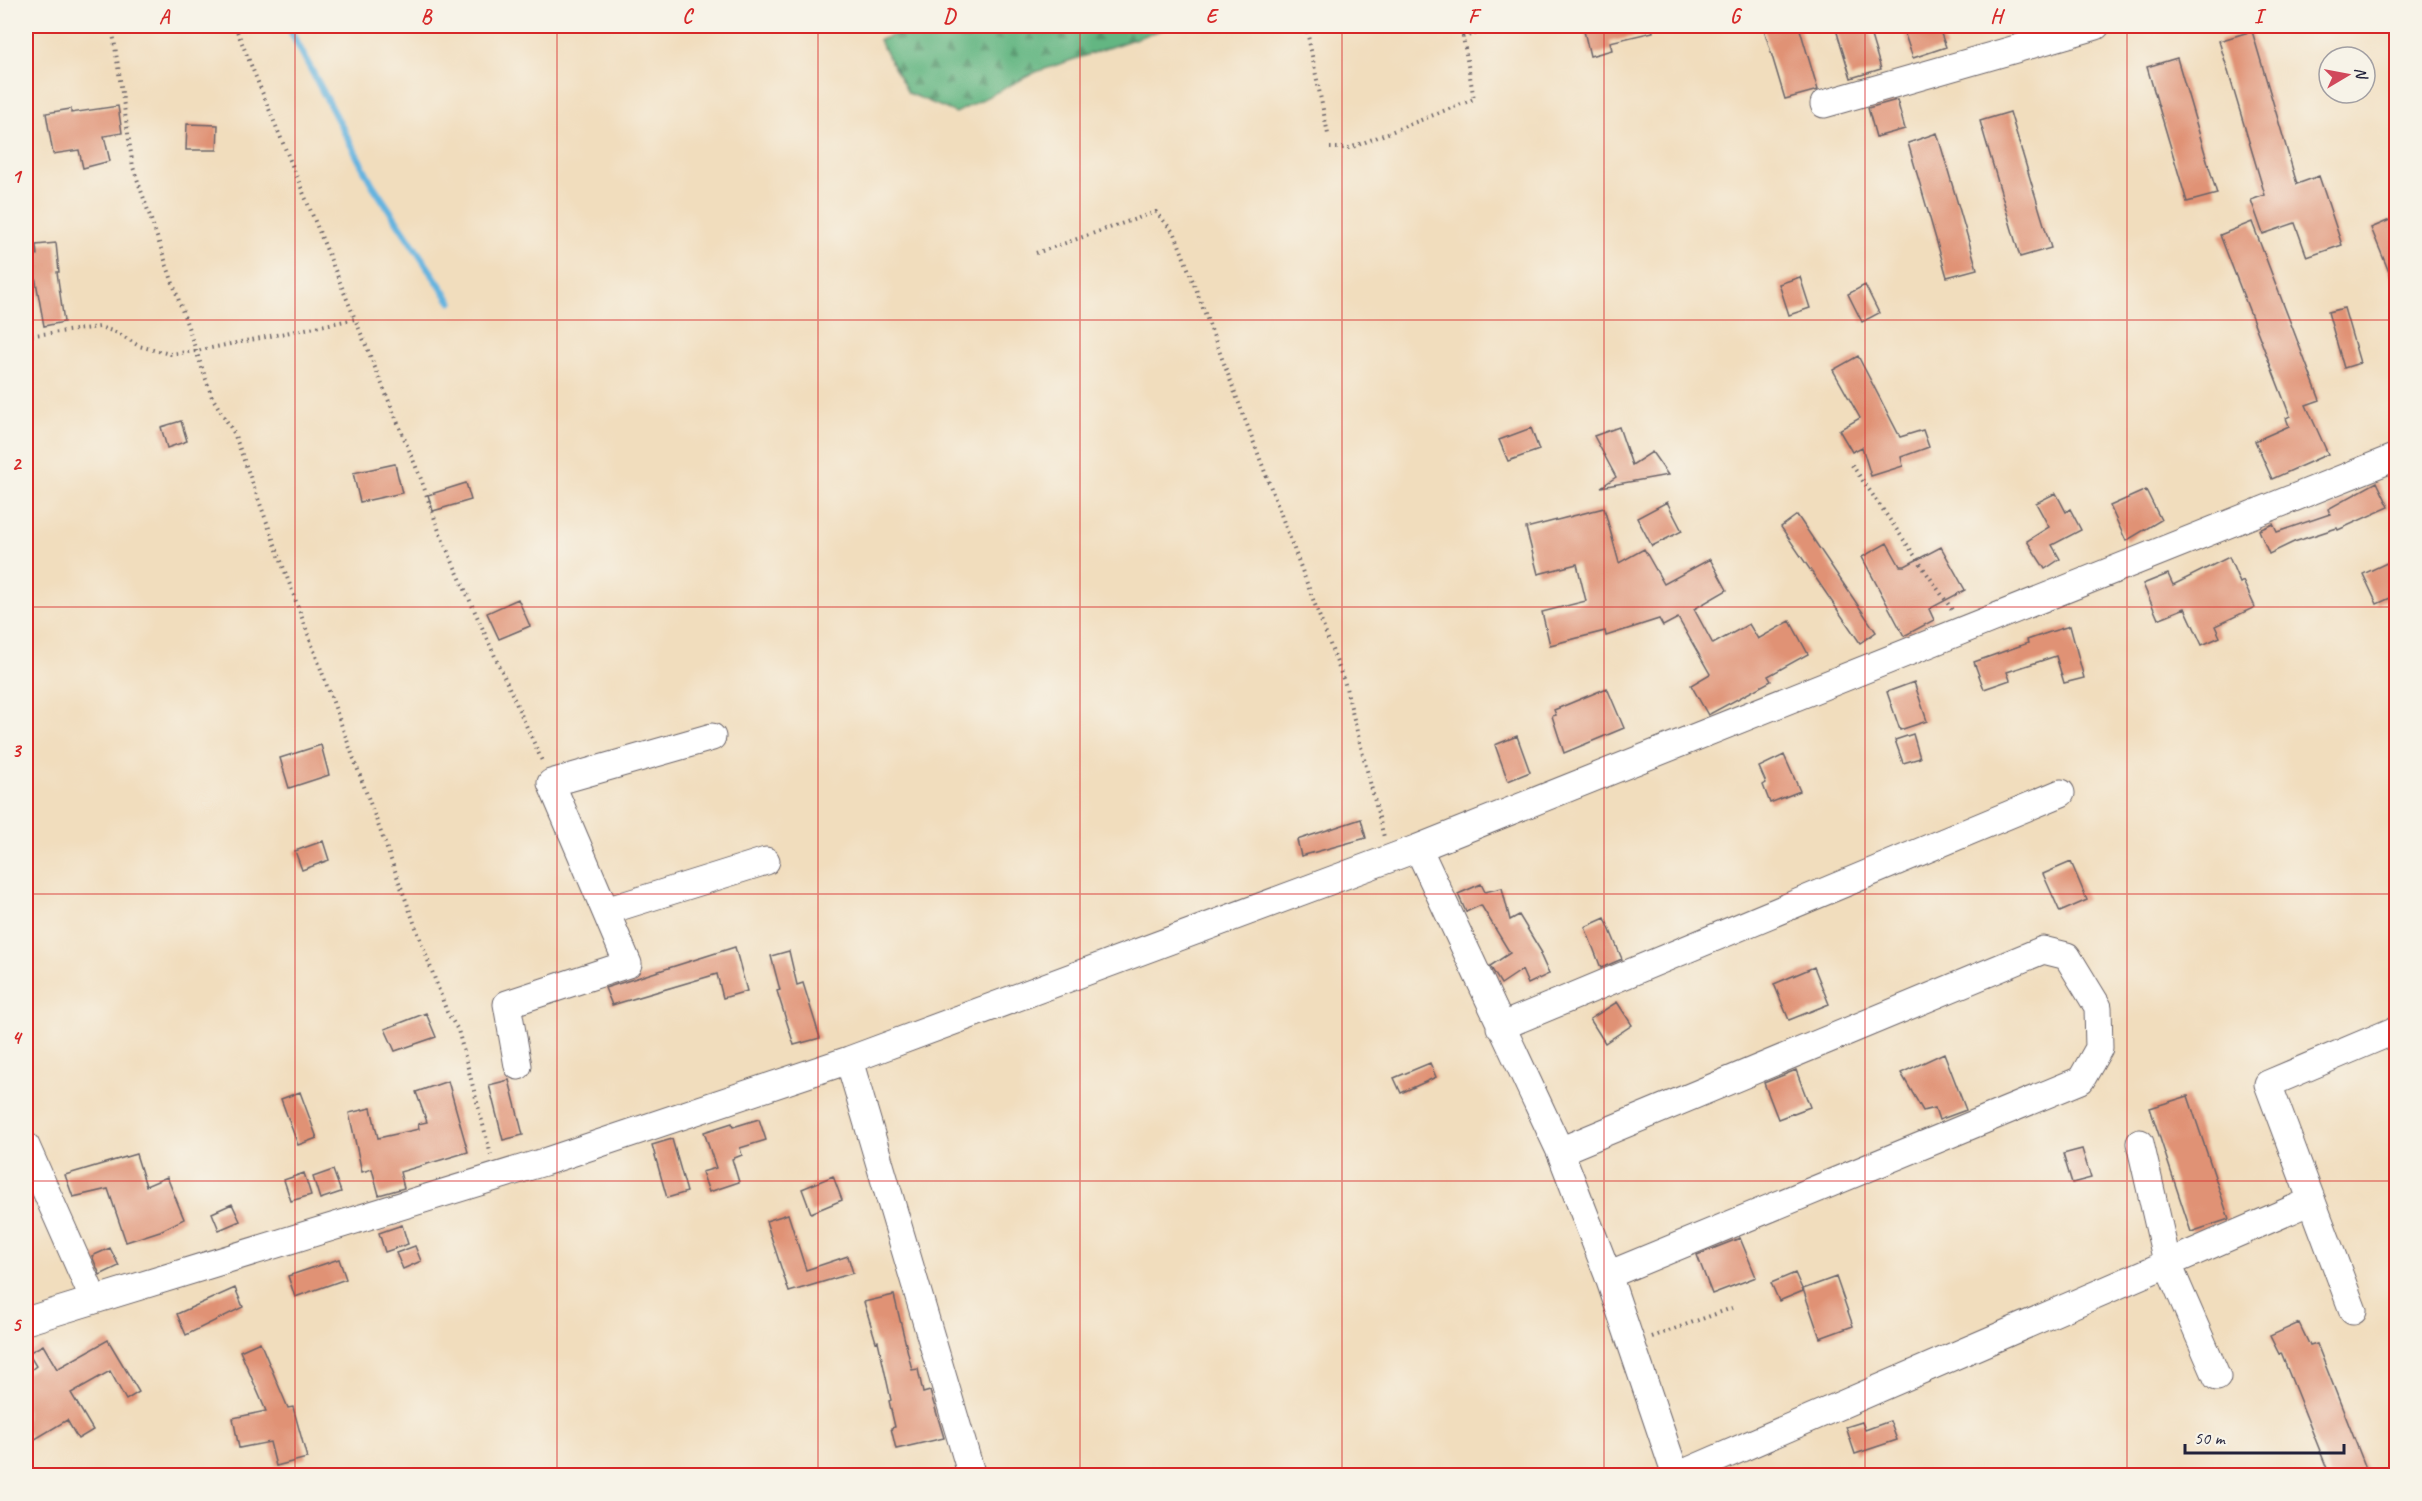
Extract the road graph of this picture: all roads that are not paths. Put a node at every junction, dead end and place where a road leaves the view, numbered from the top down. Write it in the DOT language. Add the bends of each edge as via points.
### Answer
graph roads {
  1 [pos="2096,26"];
  2 [pos="1824,104"];
  3 [pos="2397,457"];
  4 [pos="712,737"];
  5 [pos="2061,793"];
  6 [pos="1418,848"];
  7 [pos="766,861"];
  8 [pos="606,911"];
  9 [pos="1500,1027"];
  10 [pos="2397,1030"];
  11 [pos="849,1060"];
  12 [pos="518,1066"];
  13 [pos="2140,1143"];
  14 [pos="26,1146"];
  15 [pos="1560,1151"];
  16 [pos="2312,1201"];
  17 [pos="2167,1262"];
  18 [pos="1608,1275"];
  19 [pos="94,1300"];
  20 [pos="2353,1311"];
  21 [pos="26,1321"];
  22 [pos="2217,1377"];
  23 [pos="972,1476"];
  24 [pos="1676,1476"];
  1 -- 2 [label="street"];
  3 -- 6 [label="street"];
  4 -- 8 [label="street" via="551,783"];
  5 -- 9 [label="street"];
  6 -- 9 [label="street"];
  6 -- 11 [label="street"];
  7 -- 8 [label="street"];
  8 -- 12 [label="street" via="628,964 507,1004"];
  9 -- 15 [label="street"];
  10 -- 16 [label="street" via="2268,1084"];
  11 -- 19 [label="street" via="496,1176"];
  11 -- 23 [label="street"];
  13 -- 17 [label="street"];
  14 -- 19 [label="street"];
  15 -- 18 [label="street"];
  15 -- 18 [label="street" via="2043,950 2067,956 2098,1007 2099,1048 2081,1080"];
  16 -- 17 [label="street"];
  16 -- 20 [label="street"];
  17 -- 22 [label="street"];
  17 -- 24 [label="street"];
  18 -- 24 [label="street"];
  19 -- 21 [label="street"];
}
